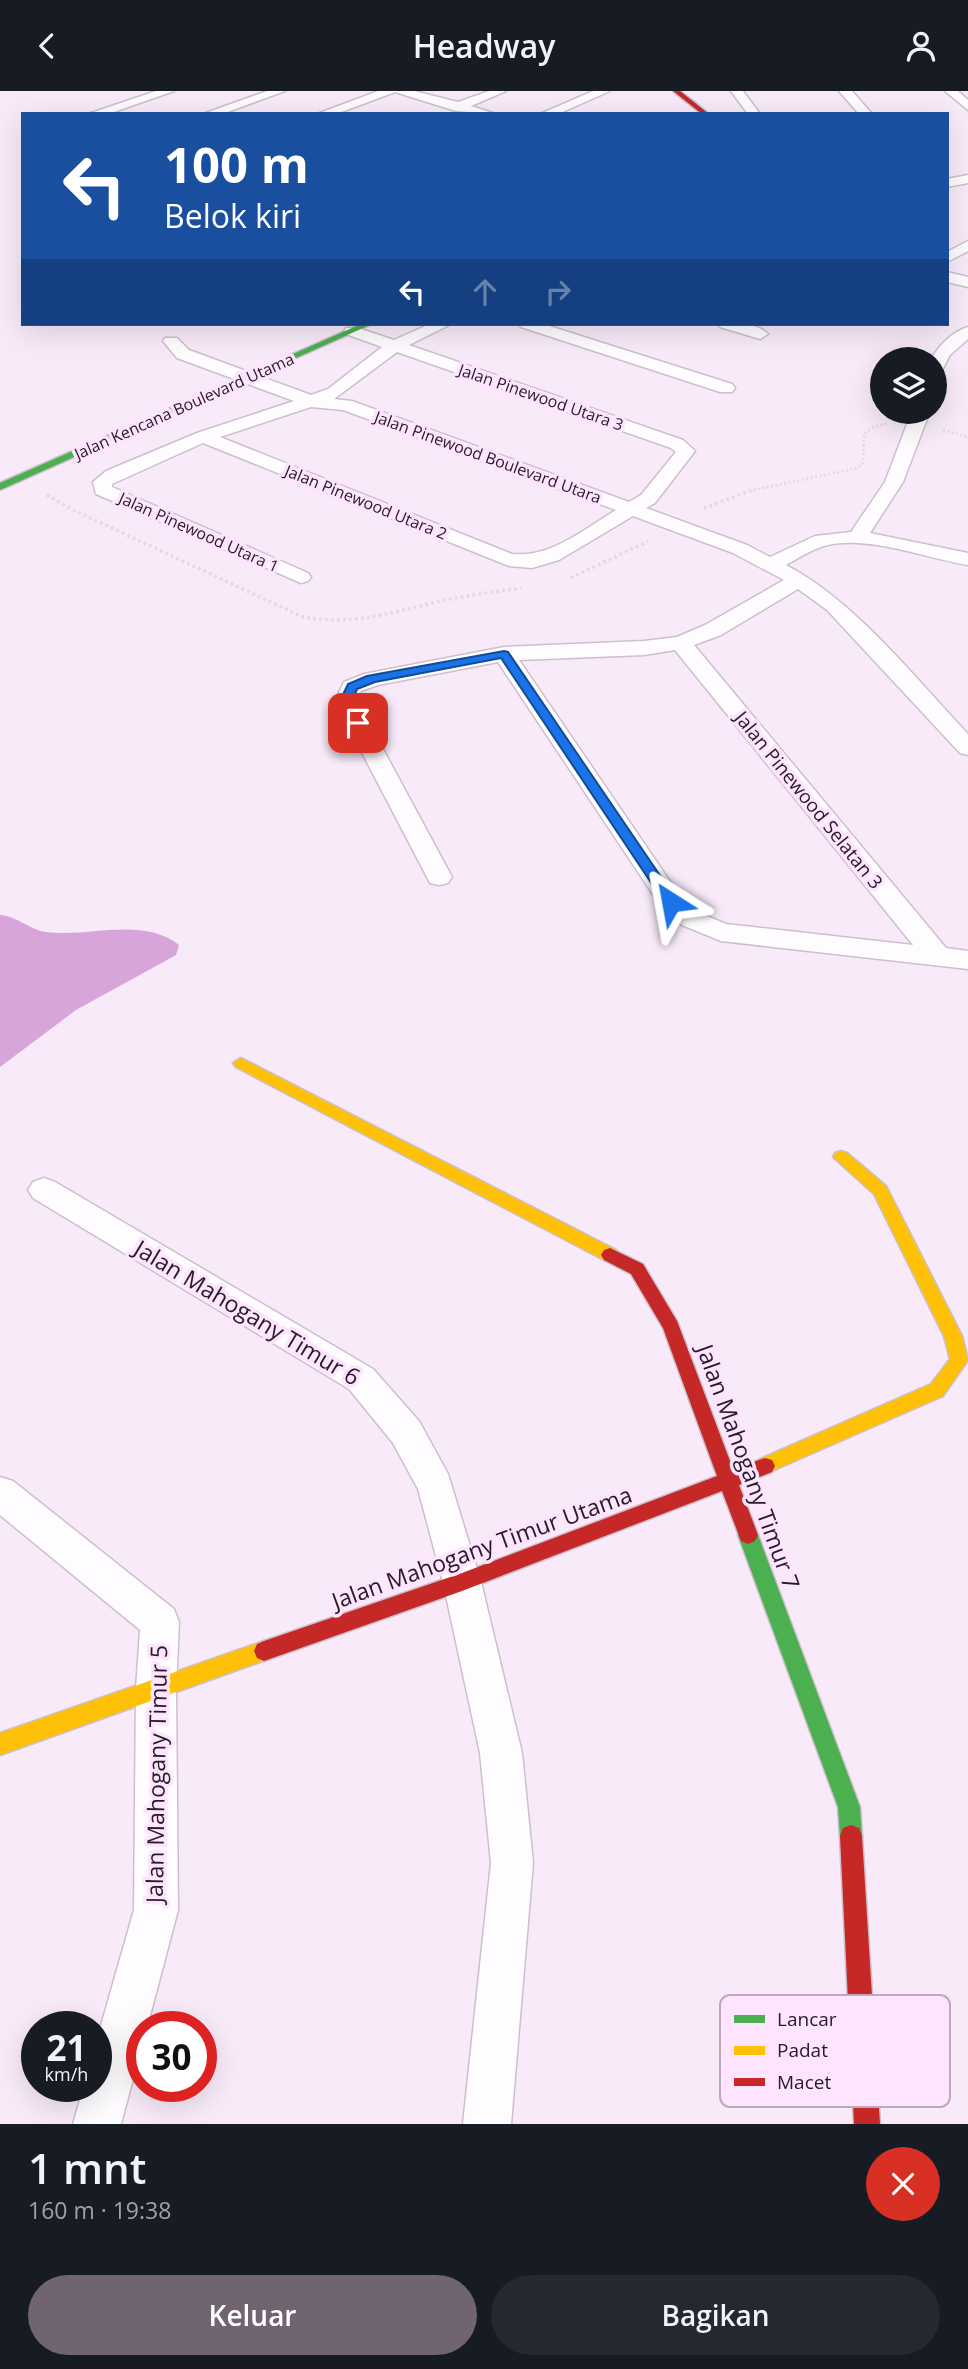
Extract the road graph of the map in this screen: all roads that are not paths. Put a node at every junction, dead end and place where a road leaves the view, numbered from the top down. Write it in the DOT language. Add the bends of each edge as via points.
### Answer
graph roads {
  1 [pos="168,91"];
  2 [pos="279,91"];
  3 [pos="390,91"];
  4 [pos="400,91"];
  5 [pos="499,91"];
  6 [pos="604,91"];
  7 [pos="676,91"];
  8 [pos="737,91"];
  9 [pos="845,91"];
  10 [pos="458,106"];
  11 [pos="100,112"];
  12 [pos="215,112"];
  13 [pos="329,112"];
  14 [pos="442,112"];
  15 [pos="482,112"];
  16 [pos="551,112"];
  17 [pos="703,112"];
  18 [pos="753,112"];
  19 [pos="864,112"];
  20 [pos="968,179"];
  21 [pos="949,183"];
  22 [pos="966,238"];
  23 [pos="949,256"];
  24 [pos="949,277"];
  25 [pos="968,282"];
  26 [pos="363,326"];
  27 [pos="438,326"];
  28 [pos="533,326"];
  29 [pos="733,326"];
  30 [pos="352,331"];
  31 [pos="968,331"];
  32 [pos="760,334"];
  33 [pos="394,345"];
  34 [pos="947,347"];
  35 [pos="267,369"];
  36 [pos="248,378"];
  37 [pos="726,388"];
  38 [pos="340,399"];
  39 [pos="313,402"];
  40 [pos="916,424"];
  41 [pos="203,437"];
  42 [pos="0,487"];
  43 [pos="631,509"];
  44 [pos="857,538"];
  45 [pos="966,560"];
  46 [pos="772,564"];
  47 [pos="301,577"];
  48 [pos="799,580"];
  49 [pos="681,643"];
  50 [pos="504,654"];
  51 [pos="968,748"];
  52 [pos="439,877"];
  53 [pos="938,957"];
  54 [pos="968,960"];
  55 [pos="241,1063"];
  56 [pos="841,1157"];
  57 [pos="44,1191"];
  58 [pos="729,1482"];
  59 [pos="0,1493"];
  60 [pos="462,1582"];
  61 [pos="156,1689"];
  62 [pos="0,1744"];
  63 [pos="860,1995"];
  64 [pos="97,2124"];
  65 [pos="487,2124"];
  1 -- 11 [label="street"];
  2 -- 12 [label="street"];
  3 -- 13 [label="street"];
  4 -- 10 [label="street"];
  5 -- 10 [label="street"];
  6 -- 16 [label="street"];
  7 -- 17 [label="street"];
  8 -- 18 [label="street"];
  9 -- 19 [label="street"];
  10 -- 14 [label="street"];
  10 -- 15 [label="street"];
  20 -- 21 [label="street"];
  22 -- 23 [label="street"];
  24 -- 25 [label="street"];
  26 -- 30 [label="street, Jalan Kencana Boulevard Utama"];
  27 -- 33 [label="street"];
  28 -- 37 [label="street"];
  29 -- 32 [label="street"];
  30 -- 33 [label="street, Jalan Pinewood Utara 3"];
  30 -- 35 [label="street, Jalan Kencana Boulevard Utama"];
  31 -- 34 [label="street"];
  33 -- 38 [label="street"];
  33 -- 43 [label="street, Jalan Pinewood Utara 3" via="677,444 686,451 648,499"];
  35 -- 36 [label="street, Jalan Kencana Boulevard Utama"];
  35 -- 36 [label="street, Jalan Pinewood Boulevard Utara" via="203,346 171,341 183,354"];
  35 -- 38 [label="street, Jalan Pinewood Boulevard Utara"];
  36 -- 39 [label="street"];
  36 -- 42 [label="street, Jalan Kencana Boulevard Utama"];
  38 -- 39 [label="street"];
  38 -- 43 [label="street, Jalan Pinewood Boulevard Utara"];
  39 -- 41 [label="street"];
  40 -- 44 [label="street" via="894,482"];
  41 -- 43 [label="street, Jalan Pinewood Utara 2" via="509,560 531,562 552,557"];
  41 -- 47 [label="street, Jalan Pinewood Utara 1" via="113,475 102,482 103,489"];
  43 -- 46 [label="street, Jalan Pinewood Boulevard Utara"];
  44 -- 45 [label="street"];
  44 -- 46 [label="street" via="820,541"];
  46 -- 48 [label="street, Jalan Pinewood Boulevard Utara"];
  48 -- 49 [label="street" via="713,630"];
  48 -- 51 [label="street, Jalan Pinewood Boulevard Utara" via="834,605"];
  49 -- 50 [label="street"];
  49 -- 53 [label="street, Jalan Pinewood Selatan 3"];
  50 -- 52 [label="street" via="372,679 352,687 346,701"];
  50 -- 53 [label="street" via="671,902 691,919 721,932"];
  53 -- 54 [label="street"];
  55 -- 58 [label="street, Jalan Mahogany Timur 7" via="637,1269 671,1326"];
  56 -- 58 [label="street, Jalan Mahogany Timur Utama" via="880,1190 953,1336 958,1360 937,1390"];
  57 -- 60 [label="street, Jalan Mahogany Timur 6" via="361,1379 406,1432 435,1486"];
  58 -- 60 [label="street, Jalan Mahogany Timur Utama"];
  58 -- 63 [label="street, Jalan Mahogany Timur 7" via="849,1807"];
  59 -- 61 [label="street, Jalan Mahogany Timur 5" via="160,1622"];
  60 -- 61 [label="street, Jalan Mahogany Timur Utama"];
  60 -- 65 [label="street, Jalan Mahogany Timur 6" via="501,1753 512,1863"];
  61 -- 62 [label="street, Jalan Mahogany Timur Utama"];
  61 -- 64 [label="street, Jalan Mahogany Timur 5" via="156,1910"];
}
